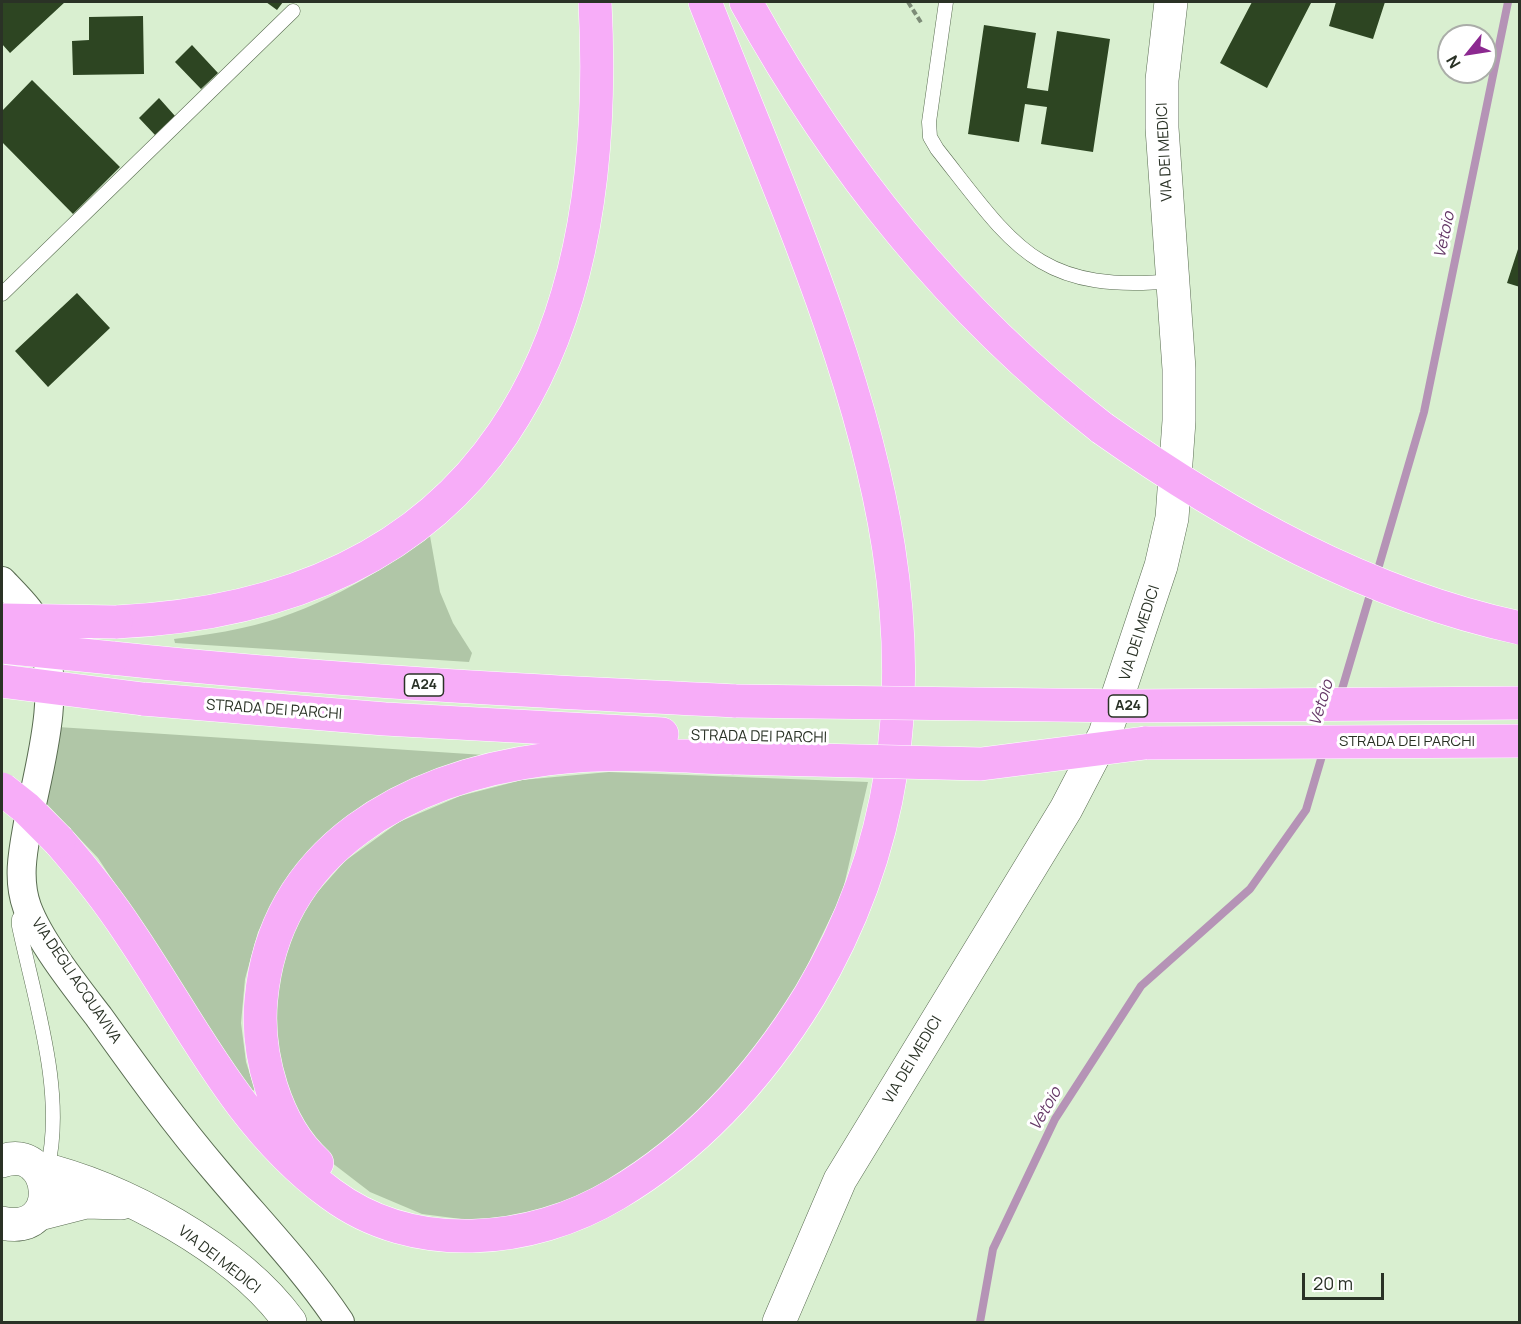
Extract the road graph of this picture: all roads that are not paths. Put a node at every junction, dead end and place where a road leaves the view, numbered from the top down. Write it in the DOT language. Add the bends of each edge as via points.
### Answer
graph roads {
  1 [pos="595,2"];
  2 [pos="705,2"];
  3 [pos="746,2"];
  4 [pos="946,2"];
  5 [pos="1171,2"];
  6 [pos="293,11"];
  7 [pos="1173,281"];
  8 [pos="2,294"];
  9 [pos="2,581"];
  10 [pos="2,620"];
  11 [pos="1520,628"];
  12 [pos="2,647"];
  13 [pos="2,681"];
  14 [pos="1520,703"];
  15 [pos="1520,741"];
  16 [pos="734,748"];
  17 [pos="2,789"];
  18 [pos="34,922"];
  19 [pos="18,1163"];
  20 [pos="141,1206"];
  21 [pos="39,1214"];
  22 [pos="2,1223"];
  23 [pos="489,1236"];
  24 [pos="290,1323"];
  25 [pos="340,1323"];
  26 [pos="779,1323"];
  1 -- 10 [label="highway, bridge" via="597,102 592,180 560,324 532,389 490,451 452,496 417,527 371,556 318,583 263,601 196,615 116,622"];
  2 -- 23 [label="highway" via="822,305 855,398 878,486 894,587 900,665 897,723 887,789 875,845 834,952 759,1069 681,1150 640,1180 605,1201 550,1224"];
  3 -- 11 [label="highway, bridge" via="858,180 947,288 1046,384 1102,428 1219,506 1312,554 1412,595"];
  4 -- 7 [label="lane" via="930,137 1002,230 1029,255 1068,274 1110,283"];
  5 -- 7 [label="street, VIA DEI MEDICI" via="1162,80 1162,128"];
  6 -- 8 [label="lane"];
  7 -- 26 [label="street, VIA DEI MEDICI" via="1179,369 1172,518 1161,566 1105,734 1066,809 840,1180"];
  9 -- 18 [label="street, VIA DEGLI ACQUAVIVA" via="42,633 49,669 49,704 21,865 24,896"];
  12 -- 14 [label="highway, A24, bridge" via="248,673 736,701 1130,706"];
  13 -- 16 [label="highway, STRADA DEI PARCHI, bridge" via="143,699"];
  15 -- 16 [label="highway, STRADA DEI PARCHI, bridge"];
  16 -- 23 [label="highway" via="585,756 508,766 453,779 411,796 342,840 313,868 290,902 263,975 259,1020 272,1089 294,1134 313,1160 357,1195 435,1226"];
  17 -- 23 [label="highway, bridge" via="59,841 100,890 245,1111 302,1171 334,1197 369,1217 440,1235"];
  18 -- 19 [label="lane" via="25,910 19,919 53,1103 52,1149"];
  18 -- 25 [label="street, VIA DEGLI ACQUAVIVA" via="139,1073 215,1171 312,1280"];
  19 -- 20 [label="street, VIA DEI MEDICI" via="91,1183"];
  19 -- 21 [label="street" via="46,1185"];
  20 -- 21 [label="street, VIA DEI MEDICI" via="86,1202"];
  20 -- 24 [label="street, VIA DEI MEDICI" via="213,1251"];
  21 -- 22 [label="street, VIA DEI MEDICI" via="21,1224"];
}
